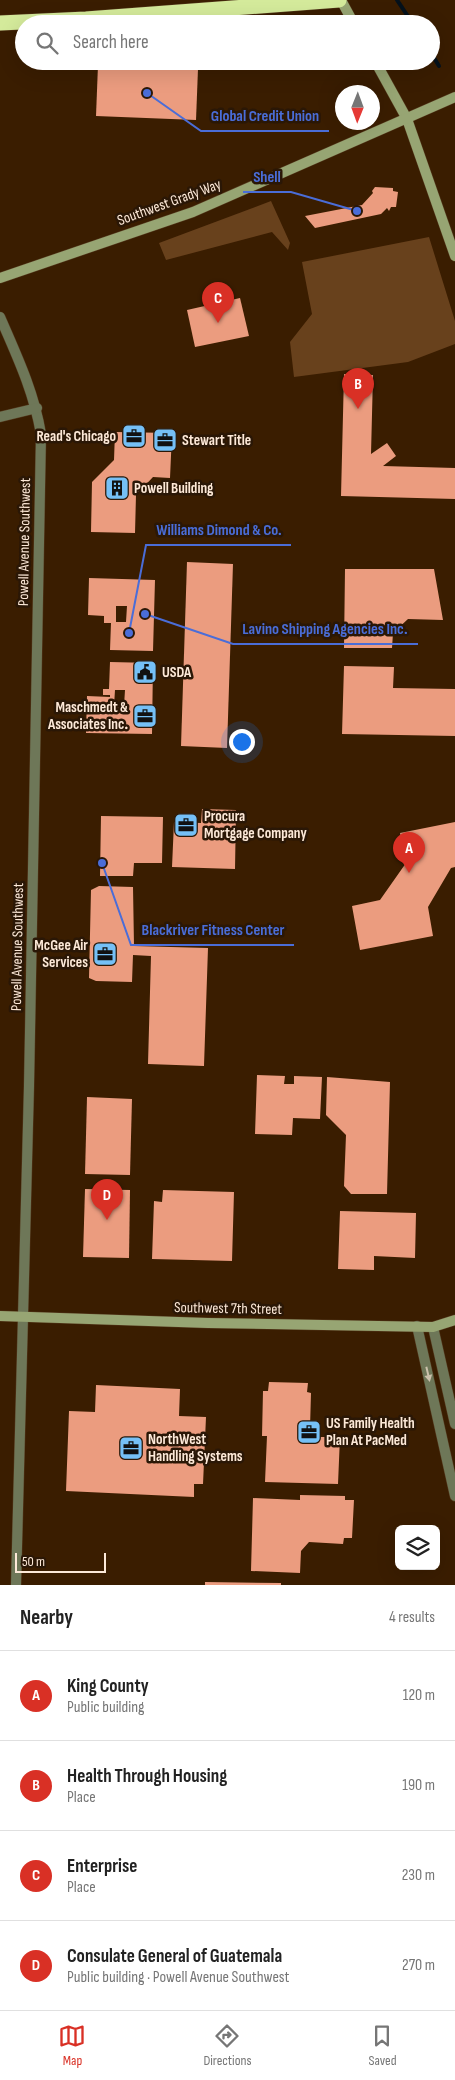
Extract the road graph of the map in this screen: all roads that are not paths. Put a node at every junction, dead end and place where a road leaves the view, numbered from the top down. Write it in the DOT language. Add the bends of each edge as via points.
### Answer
graph roads {
  1 [pos="340,0"];
  2 [pos="129,15"];
  3 [pos="349,15"];
  4 [pos="15,22"];
  5 [pos="0,23"];
  6 [pos="380,70"];
  7 [pos="455,97"];
  8 [pos="407,119"];
  9 [pos="455,256"];
  10 [pos="0,278"];
  11 [pos="0,317"];
  12 [pos="37,408"];
  13 [pos="0,417"];
  14 [pos="0,1316"];
  15 [pos="22,1316"];
  16 [pos="455,1320"];
  17 [pos="417,1326"];
  18 [pos="434,1327"];
  19 [pos="455,1424"];
  20 [pos="455,1496"];
  21 [pos="16,1585"];
  1 -- 2 [label="highway"];
  1 -- 3 [label="street"];
  4 -- 5 [label="highway"];
  6 -- 8 [label="street"];
  7 -- 8 [label="street, Southwest Grady Way"];
  8 -- 9 [label="street"];
  8 -- 10 [label="street, Southwest Grady Way" via="193,212"];
  11 -- 12 [label="street, Powell Avenue Southwest"];
  12 -- 13 [label="street"];
  12 -- 15 [label="street, Powell Avenue Southwest" via="41,477"];
  14 -- 15 [label="street, Southwest 7th Street"];
  15 -- 17 [label="street, Southwest 7th Street"];
  15 -- 21 [label="street, Powell Avenue Southwest"];
  16 -- 18 [label="street, Southwest 7th Street"];
  17 -- 18 [label="street, Southwest 7th Street"];
  17 -- 20 [label="street, one-way"];
  18 -- 19 [label="street"];
}
